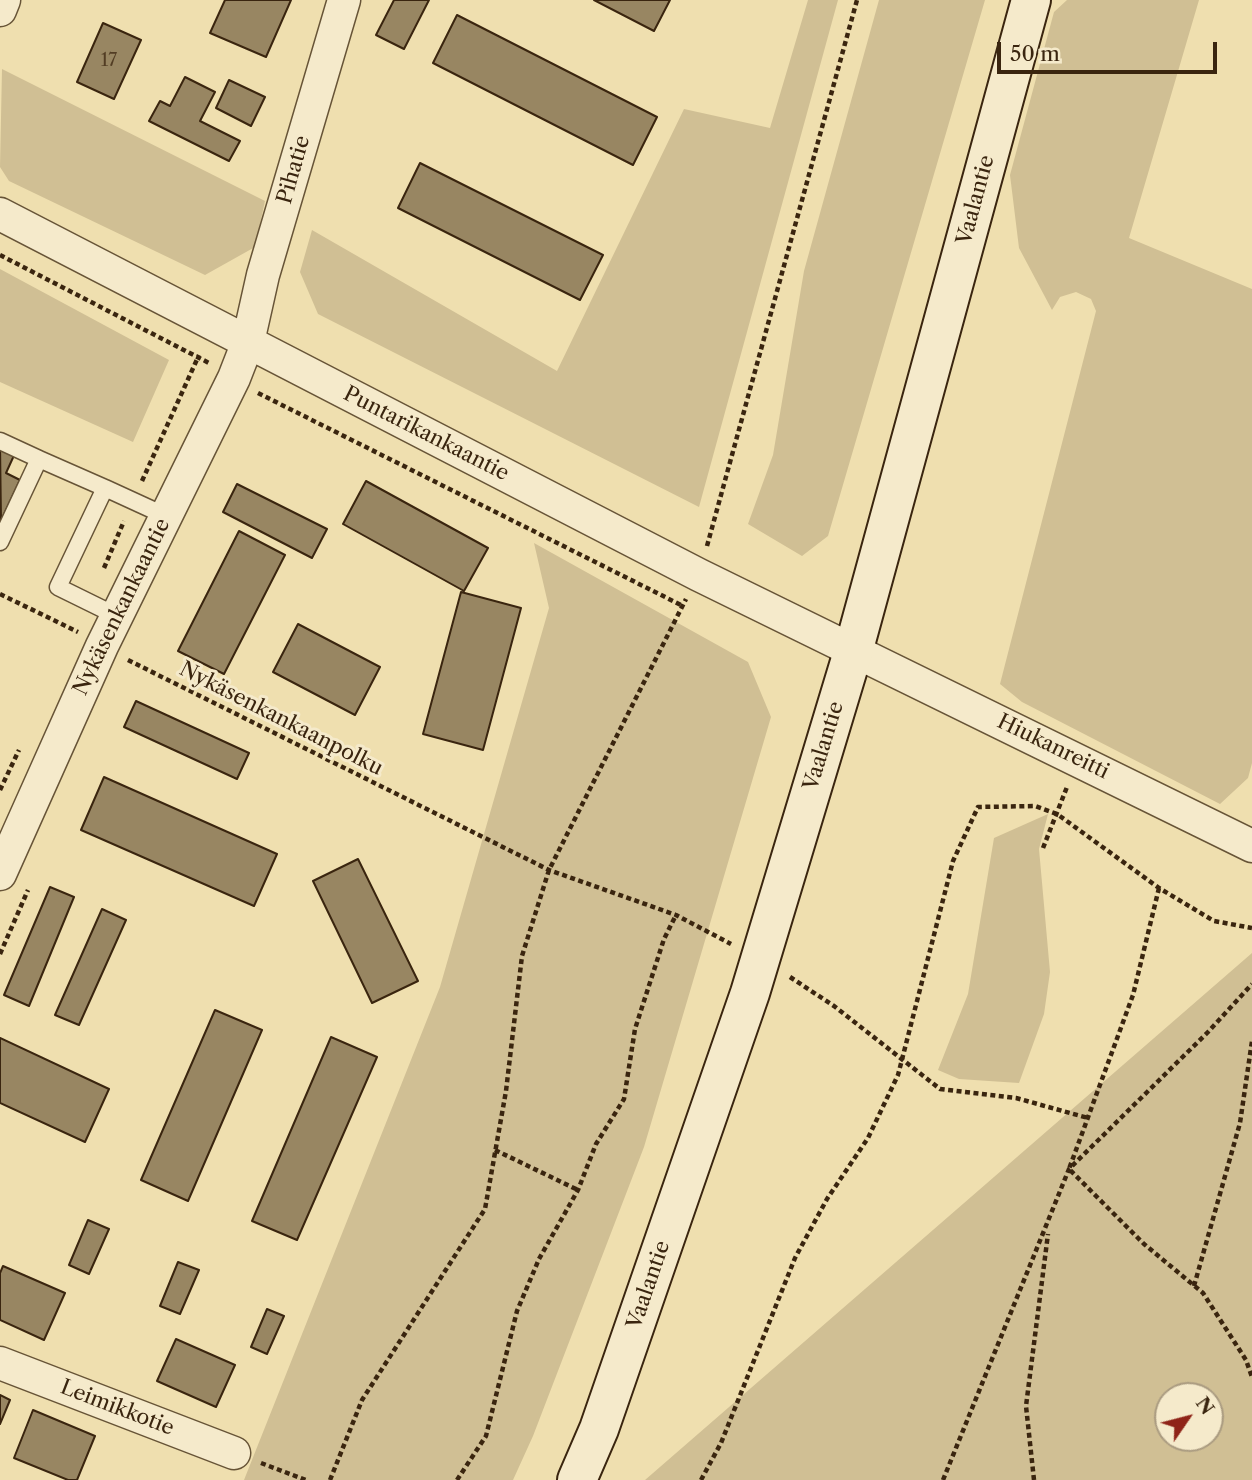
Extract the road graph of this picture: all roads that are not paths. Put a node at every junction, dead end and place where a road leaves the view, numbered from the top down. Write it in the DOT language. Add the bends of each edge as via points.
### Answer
graph roads {
  1 [pos="4,0"];
  2 [pos="344,0"];
  3 [pos="1031,0"];
  4 [pos="0,10"];
  5 [pos="0,214"];
  6 [pos="248,342"];
  7 [pos="0,441"];
  8 [pos="39,459"];
  9 [pos="104,488"];
  10 [pos="166,516"];
  11 [pos="0,542"];
  12 [pos="117,616"];
  13 [pos="853,652"];
  14 [pos="1252,846"];
  15 [pos="0,874"];
  16 [pos="0,1363"];
  17 [pos="234,1453"];
  18 [pos="577,1480"];
  1 -- 4 [label="street"];
  2 -- 6 [label="street, Pihatie" via="263,275"];
  3 -- 13 [label="street, Vaalantie"];
  5 -- 6 [label="street, Puntarikankaantie"];
  6 -- 10 [label="street, Nykäsenkankaantie"];
  6 -- 13 [label="street, Puntarikankaantie"];
  7 -- 8 [label="lane"];
  8 -- 9 [label="lane"];
  8 -- 11 [label="lane"];
  9 -- 10 [label="lane"];
  9 -- 12 [label="lane" via="58,587"];
  10 -- 12 [label="street, Nykäsenkankaantie"];
  12 -- 15 [label="street, Nykäsenkankaantie" via="88,638"];
  13 -- 14 [label="street, Hiukanreitti"];
  13 -- 18 [label="street, Vaalantie" via="750,993"];
  16 -- 17 [label="street, Leimikkotie"];
}
